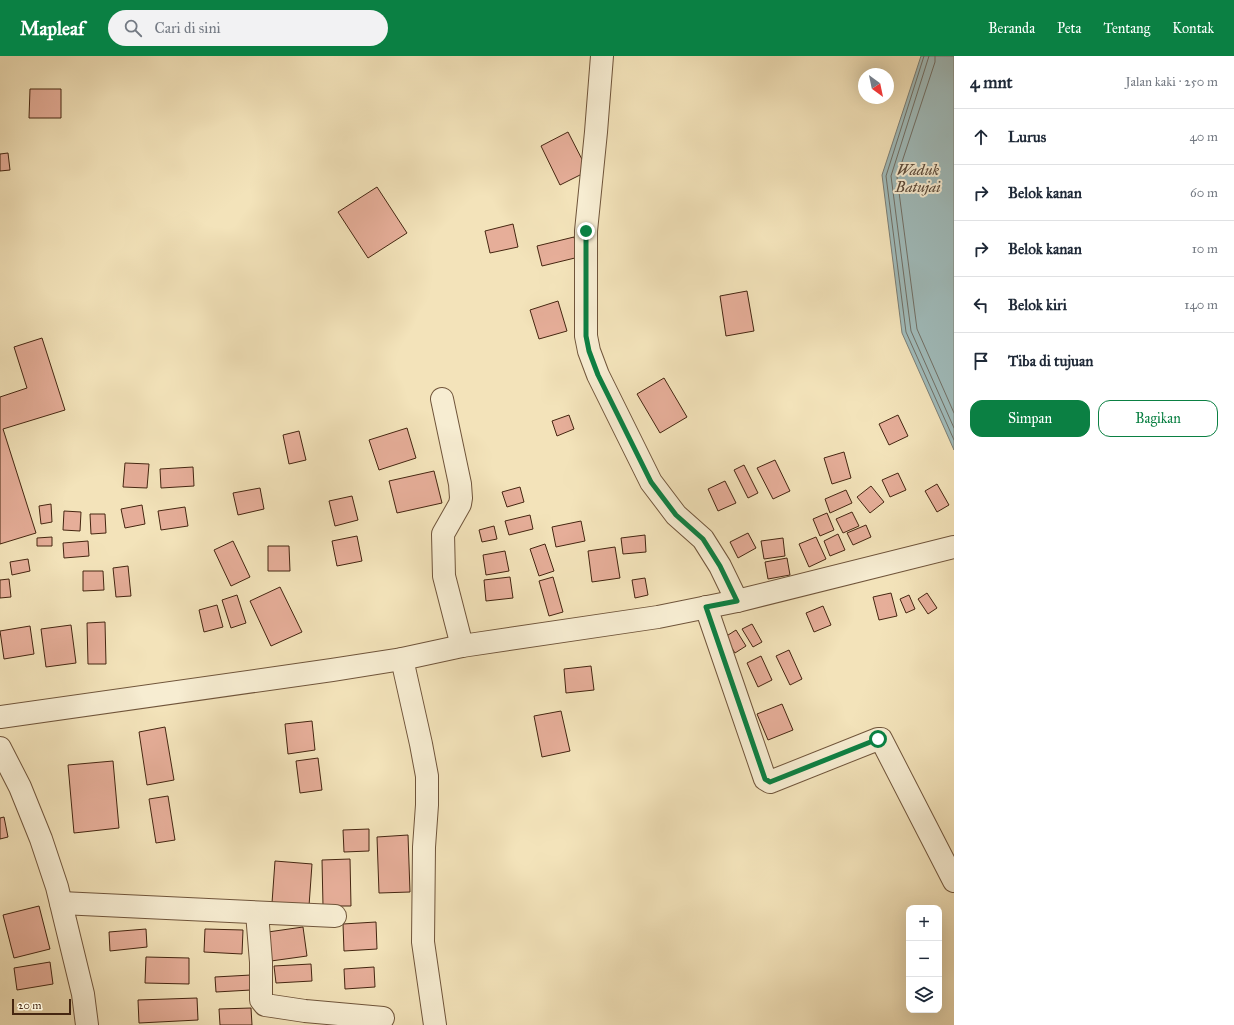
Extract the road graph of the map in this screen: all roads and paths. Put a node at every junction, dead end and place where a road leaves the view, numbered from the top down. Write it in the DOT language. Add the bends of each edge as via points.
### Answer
graph roads {
  1 [pos="602,56"];
  2 [pos="442,399"];
  3 [pos="945,549"];
  4 [pos="737,601"];
  5 [pos="706,607"];
  6 [pos="462,646"];
  7 [pos="402,659"];
  8 [pos="0,717"];
  9 [pos="0,748"];
  10 [pos="954,881"];
  11 [pos="61,903"];
  12 [pos="257,913"];
  13 [pos="335,916"];
  14 [pos="383,1018"];
  15 [pos="88,1025"];
  16 [pos="435,1025"];
  1 -- 4 [label="street" via="586,231 586,329 589,351 598,375 651,482 676,515 703,539"];
  2 -- 6 [label="street" via="461,498 443,534 444,576"];
  3 -- 4 [label="street"];
  4 -- 5 [label="street"];
  5 -- 6 [label="street" via="658,617"];
  5 -- 10 [label="street" via="765,779 770,782 881,739"];
  6 -- 7 [label="street"];
  7 -- 8 [label="street"];
  7 -- 16 [label="street" via="427,776 423,942"];
  9 -- 11 [label="street" via="20,787 41,839"];
  11 -- 12 [label="street"];
  11 -- 15 [label="street"];
  12 -- 13 [label="street"];
  12 -- 14 [label="street" via="261,1000 265,1005"];
}
